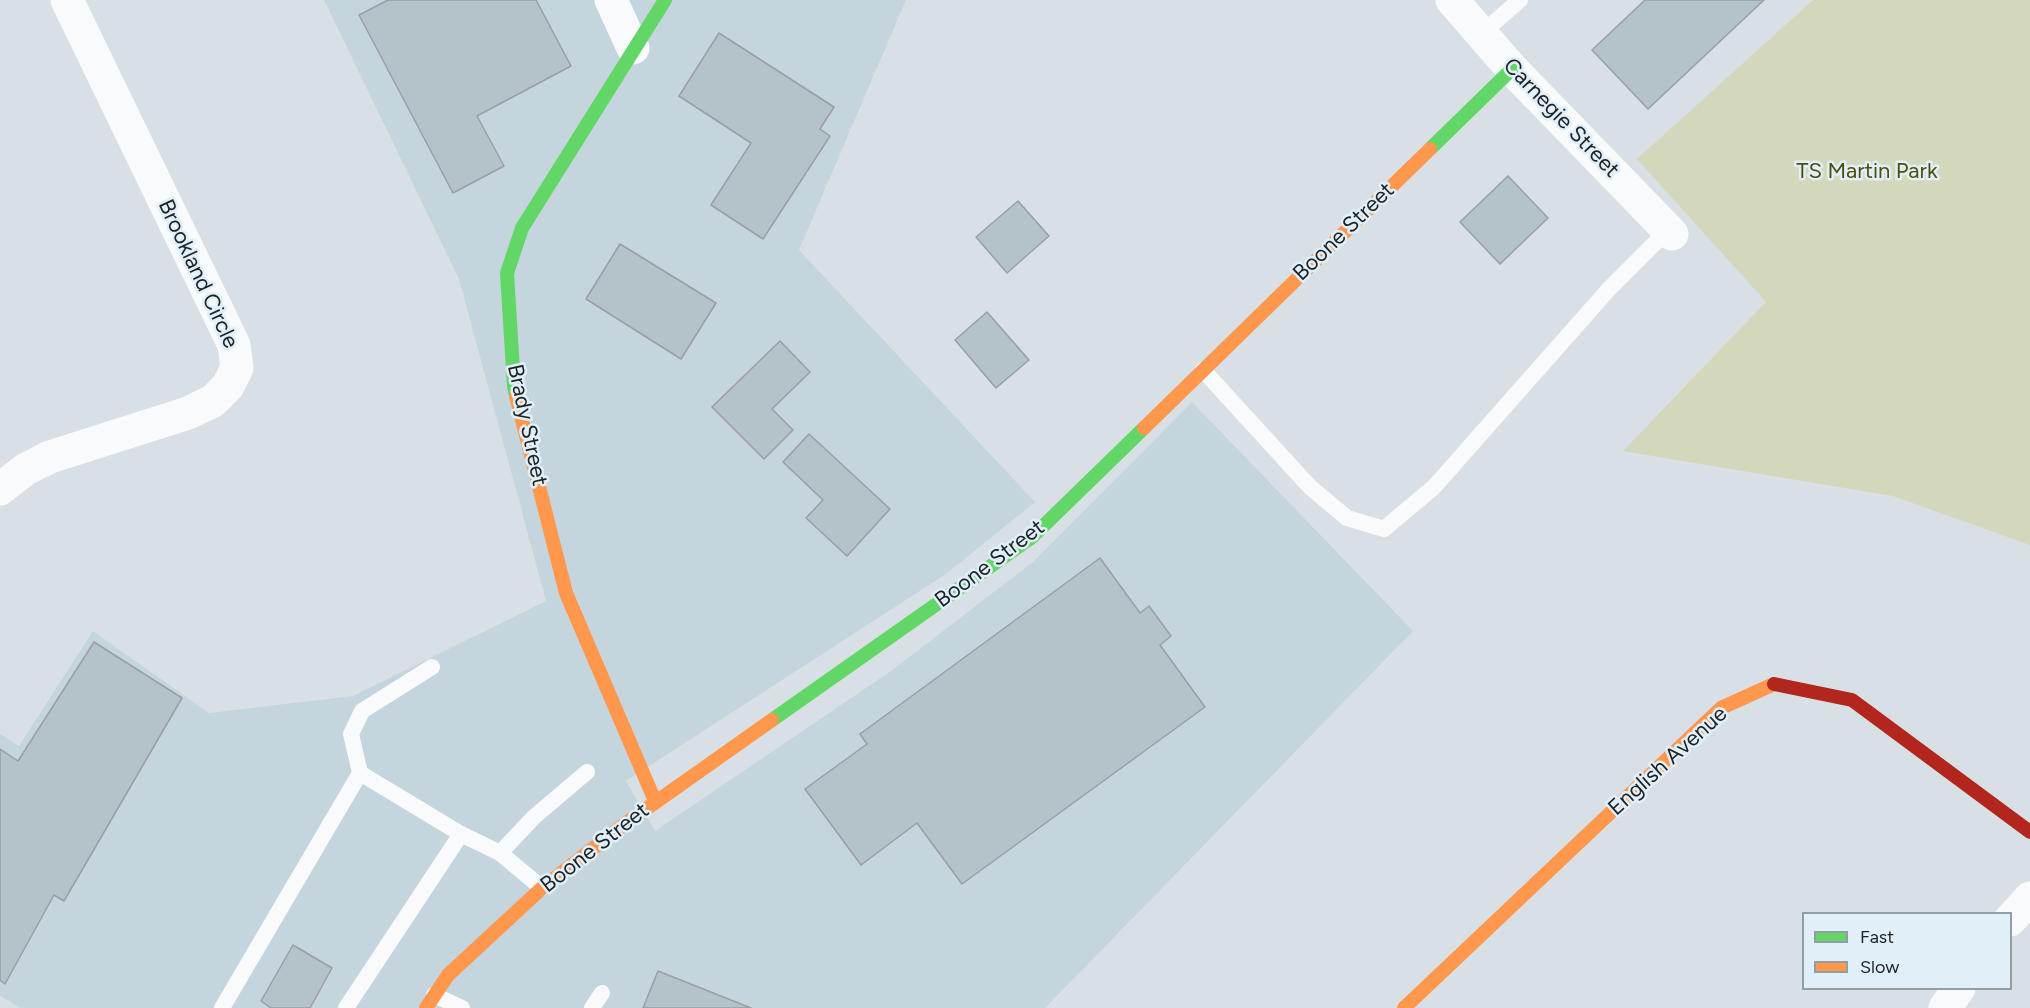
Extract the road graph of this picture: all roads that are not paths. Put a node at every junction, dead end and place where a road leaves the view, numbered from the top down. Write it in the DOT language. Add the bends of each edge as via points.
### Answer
graph roads {
  1 [pos="67,0"];
  2 [pos="611,0"];
  3 [pos="665,0"];
  4 [pos="1452,0"];
  5 [pos="1520,0"];
  6 [pos="1481,34"];
  7 [pos="633,48"];
  8 [pos="1512,69"];
  9 [pos="1670,232"];
  10 [pos="1203,370"];
  11 [pos="0,489"];
  12 [pos="432,667"];
  13 [pos="587,772"];
  14 [pos="360,773"];
  15 [pos="655,801"];
  16 [pos="2030,832"];
  17 [pos="461,834"];
  18 [pos="500,853"];
  19 [pos="542,888"];
  20 [pos="2030,898"];
  21 [pos="2012,918"];
  22 [pos="1958,990"];
  23 [pos="602,993"];
  24 [pos="430,1002"];
  25 [pos="1418,1003"];
  26 [pos="222,1008"];
  27 [pos="346,1008"];
  28 [pos="462,1008"];
  29 [pos="592,1008"];
  30 [pos="1945,1008"];
  1 -- 11 [label="street, Brookland Circle" via="234,345 237,368 228,386 213,401 188,413 50,457"];
  2 -- 7 [label="street"];
  3 -- 7 [label="street, Brady Street"];
  4 -- 6 [label="street, Carnegie Street"];
  5 -- 6 [label="lane"];
  6 -- 8 [label="street, Carnegie Street"];
  7 -- 15 [label="street, Brady Street" via="522,228 507,273 514,386 566,592"];
  8 -- 9 [label="street, Carnegie Street"];
  8 -- 10 [label="street, Boone Street"];
  9 -- 10 [label="lane" via="1608,290 1434,487 1384,529 1347,518 1310,487"];
  10 -- 15 [label="street, Boone Street" via="1032,537"];
  12 -- 14 [label="lane" via="362,711 351,734"];
  13 -- 18 [label="lane" via="534,817"];
  14 -- 17 [label="lane"];
  14 -- 26 [label="lane"];
  15 -- 19 [label="street, Boone Street"];
  16 -- 25 [label="street, English Avenue" via="1852,700 1774,684 1721,708"];
  17 -- 18 [label="lane"];
  17 -- 27 [label="lane"];
  18 -- 19 [label="lane"];
  19 -- 24 [label="street, Boone Street" via="448,975"];
  20 -- 21 [label="street"];
  22 -- 30 [label="street"];
  23 -- 29 [label="lane"];
  24 -- 28 [label="lane"];
}
